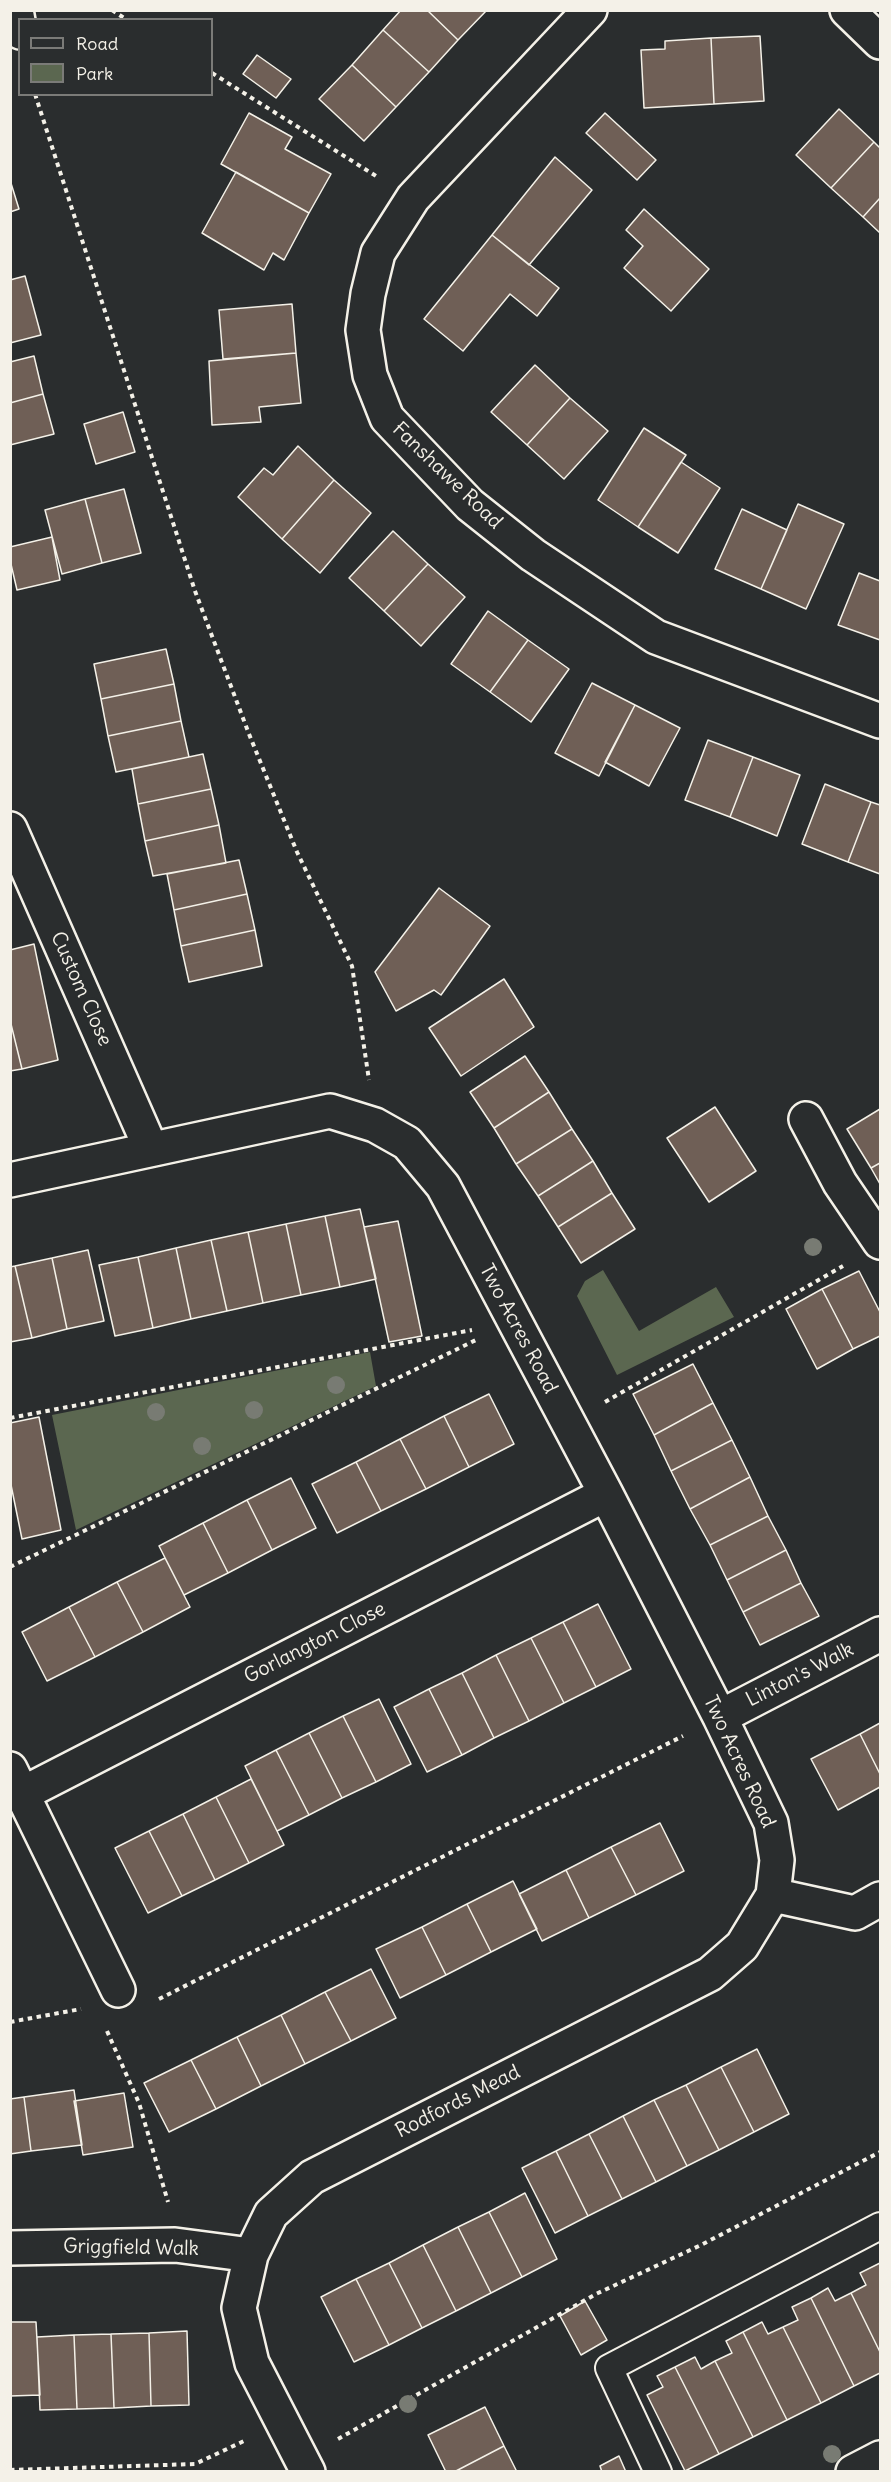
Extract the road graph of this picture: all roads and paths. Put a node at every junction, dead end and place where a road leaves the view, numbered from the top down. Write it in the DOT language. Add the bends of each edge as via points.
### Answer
graph roads {
  1 [pos="590,10"];
  2 [pos="847,10"];
  3 [pos="880,42"];
  4 [pos="213,74"];
  5 [pos="36,96"];
  6 [pos="413,198"];
  7 [pos="880,721"];
  8 [pos="10,829"];
  9 [pos="806,1119"];
  10 [pos="375,1125"];
  11 [pos="151,1149"];
  12 [pos="10,1180"];
  13 [pos="880,1242"];
  14 [pos="849,1262"];
  15 [pos="514,1322"];
  16 [pos="10,1418"];
  17 [pos="568,1423"];
  18 [pos="606,1494"];
  19 [pos="10,1567"];
  20 [pos="880,1634"];
  21 [pos="720,1717"];
  22 [pos="17,1781"];
  23 [pos="773,1895"];
  24 [pos="880,1899"];
  25 [pos="106,1998"];
  26 [pos="157,1999"];
  27 [pos="10,2022"];
  28 [pos="880,2152"];
  29 [pos="880,2226"];
  30 [pos="175,2245"];
  31 [pos="10,2248"];
  32 [pos="251,2255"];
  33 [pos="282,2423"];
  34 [pos="880,2458"];
  35 [pos="304,2466"];
  36 [pos="10,2470"];
  37 [pos="658,2472"];
  38 [pos="853,2472"];
  1 -- 6 [label="street, Fanshawe Road"];
  2 -- 3 [label="street"];
  4 -- 6 [label="path"];
  5 -- 10 [label="path" via="195,591 297,852 352,966"];
  6 -- 7 [label="street, Fanshawe Road" via="378,253 363,330 370,375 387,418 470,505 533,555 656,637"];
  8 -- 11 [label="street, Custom Close"];
  9 -- 13 [label="street" via="840,1183"];
  10 -- 11 [label="street, Two Acres Road" via="330,1112"];
  10 -- 15 [label="street, Two Acres Road" via="407,1143 443,1186"];
  11 -- 12 [label="street, Two Acres Road"];
  14 -- 17 [label="path"];
  15 -- 16 [label="path"];
  15 -- 17 [label="street, Two Acres Road"];
  15 -- 19 [label="path"];
  17 -- 18 [label="street, Two Acres Road"];
  18 -- 21 [label="street, Two Acres Road"];
  18 -- 22 [label="street, Gorlangton Close"];
  20 -- 21 [label="street, Linton's Walk"];
  21 -- 23 [label="street, Two Acres Road" via="771,1823 777,1860"];
  21 -- 26 [label="path"];
  22 -- 25 [label="street, Gorlangton Close"];
  23 -- 24 [label="street" via="855,1913"];
  23 -- 32 [label="street, Rodfords Mead" via="742,1946 710,1974 312,2177 272,2214"];
  25 -- 27 [label="path"];
  25 -- 30 [label="path" via="171,2212"];
  28 -- 35 [label="path" via="701,2246 596,2294"];
  29 -- 37 [label="lane" via="609,2368"];
  30 -- 31 [label="street, Griggfield Walk"];
  30 -- 32 [label="street, Griggfield Walk"];
  32 -- 33 [label="street, Rodfords Mead" via="239,2308 252,2363"];
  33 -- 35 [label="street, Rodfords Mead"];
  33 -- 36 [label="path" via="195,2464"];
  34 -- 38 [label="street"];
}
